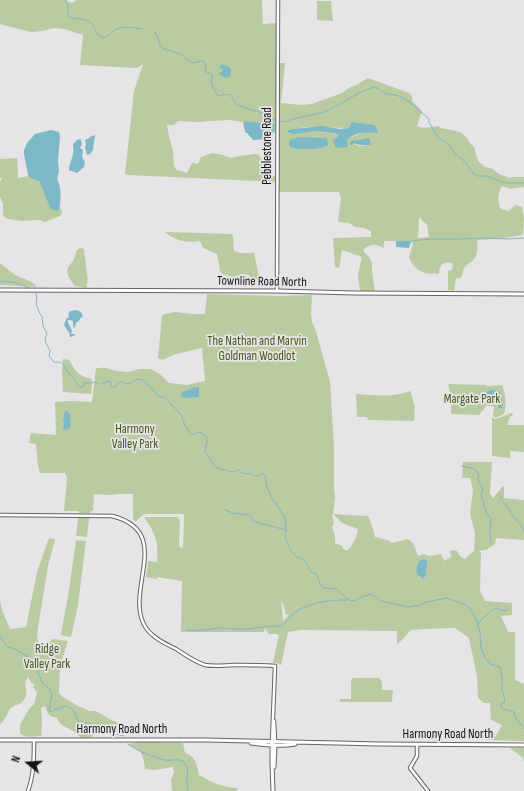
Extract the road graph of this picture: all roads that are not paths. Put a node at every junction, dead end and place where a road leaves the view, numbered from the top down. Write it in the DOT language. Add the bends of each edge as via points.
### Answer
graph roads {
  1 [pos="278,0"];
  2 [pos="0,290"];
  3 [pos="277,291"];
  4 [pos="524,294"];
  5 [pos="0,515"];
  6 [pos="0,740"];
  7 [pos="34,740"];
  8 [pos="273,743"];
  9 [pos="417,745"];
  10 [pos="524,745"];
  11 [pos="28,791"];
  12 [pos="273,791"];
  13 [pos="428,791"];
  1 -- 3 [label="street, Pebblestone Road"];
  2 -- 3 [label="main road, Townline Road North"];
  3 -- 4 [label="main road, Townline Road North"];
  5 -- 8 [label="street" via="112,516 133,526 142,539 145,556 139,609 143,623 158,639 206,665 275,666"];
  6 -- 7 [label="main road, Harmony Road North"];
  7 -- 8 [label="main road, Harmony Road North" via="198,740"];
  7 -- 11 [label="street" via="33,767"];
  8 -- 9 [label="main road, Harmony Road North"];
  8 -- 12 [label="main road"];
  9 -- 10 [label="main road, Harmony Road North"];
  9 -- 13 [label="street" via="417,756 410,768"];
}
